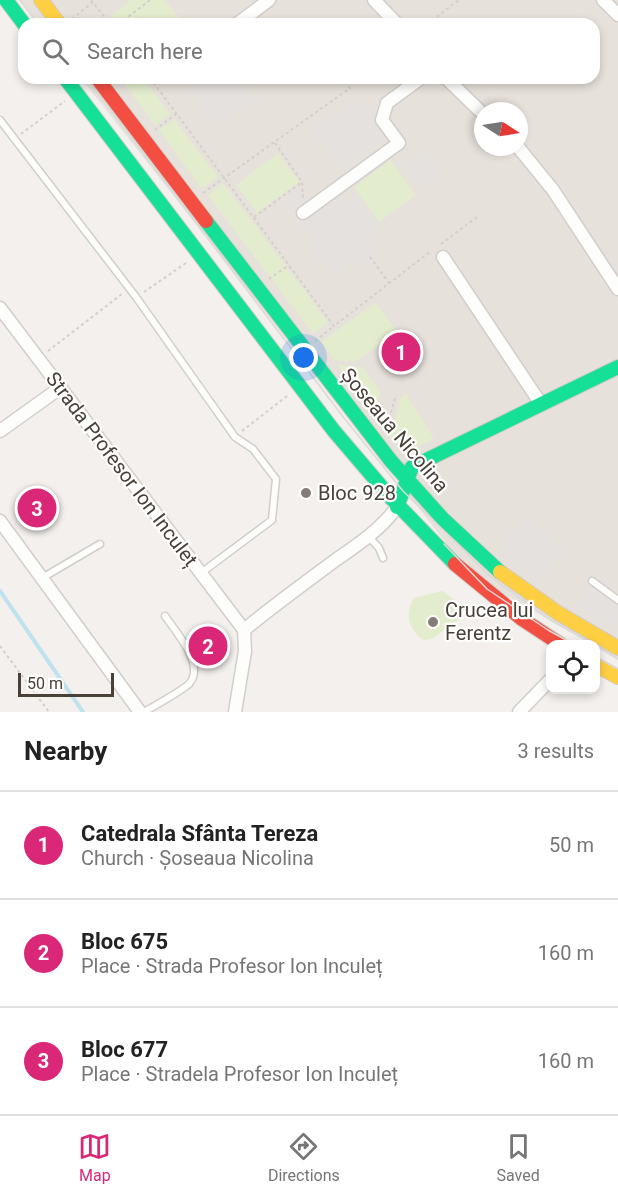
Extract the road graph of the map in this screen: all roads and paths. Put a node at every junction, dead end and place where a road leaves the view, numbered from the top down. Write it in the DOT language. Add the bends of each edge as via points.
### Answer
graph roads {
  1 [pos="6,0"];
  2 [pos="41,0"];
  3 [pos="150,0"];
  4 [pos="269,0"];
  5 [pos="375,0"];
  6 [pos="459,0"];
  7 [pos="603,0"];
  8 [pos="92,1"];
  9 [pos="618,15"];
  10 [pos="20,18"];
  11 [pos="54,18"];
  12 [pos="73,18"];
  13 [pos="105,18"];
  14 [pos="126,18"];
  15 [pos="245,18"];
  16 [pos="392,18"];
  17 [pos="436,18"];
  18 [pos="70,84"];
  19 [pos="102,84"];
  20 [pos="154,84"];
  21 [pos="348,84"];
  22 [pos="413,84"];
  23 [pos="452,84"];
  24 [pos="474,105"];
  25 [pos="51,111"];
  26 [pos="176,114"];
  27 [pos="0,120"];
  28 [pos="14,139"];
  29 [pos="144,140"];
  30 [pos="275,143"];
  31 [pos="525,156"];
  32 [pos="224,179"];
  33 [pos="302,183"];
  34 [pos="191,202"];
  35 [pos="303,213"];
  36 [pos="477,217"];
  37 [pos="254,218"];
  38 [pos="448,239"];
  39 [pos="199,255"];
  40 [pos="370,257"];
  41 [pos="443,257"];
  42 [pos="417,262"];
  43 [pos="289,265"];
  44 [pos="389,283"];
  45 [pos="257,289"];
  46 [pos="618,290"];
  47 [pos="136,297"];
  48 [pos="0,308"];
  49 [pos="334,326"];
  50 [pos="304,350"];
  51 [pos="38,359"];
  52 [pos="618,367"];
  53 [pos="299,386"];
  54 [pos="60,388"];
  55 [pos="396,395"];
  56 [pos="541,404"];
  57 [pos="0,431"];
  58 [pos="386,431"];
  59 [pos="235,437"];
  60 [pos="408,481"];
  61 [pos="397,507"];
  62 [pos="0,521"];
  63 [pos="369,537"];
  64 [pos="100,544"];
  65 [pos="383,558"];
  66 [pos="201,573"];
  67 [pos="42,578"];
  68 [pos="592,581"];
  69 [pos="618,600"];
  70 [pos="165,616"];
  71 [pos="244,630"];
  72 [pos="552,640"];
  73 [pos="0,646"];
  74 [pos="618,648"];
  75 [pos="600,667"];
  76 [pos="618,677"];
  77 [pos="546,684"];
  78 [pos="50,712"];
  79 [pos="140,712"];
  80 [pos="144,712"];
  81 [pos="235,712"];
  82 [pos="519,712"];
  1 -- 10 [label="main road"];
  2 -- 11 [label="main road"];
  3 -- 14 [label="path"];
  4 -- 15 [label="street"];
  5 -- 16 [label="street"];
  6 -- 17 [label="path"];
  7 -- 9 [label="street"];
  8 -- 12 [label="path"];
  8 -- 13 [label="path"];
  18 -- 39 [label="main road"];
  19 -- 29 [label="main road, Șoseaua Nicolina"];
  20 -- 26 [label="path"];
  21 -- 30 [label="path" via="350,88"];
  22 -- 35 [label="street" via="387,103 382,120 399,143"];
  23 -- 24 [label="street"];
  25 -- 28 [label="path"];
  26 -- 29 [label="path"];
  26 -- 32 [label="path"];
  27 -- 28 [label="lane"];
  28 -- 47 [label="lane"];
  29 -- 34 [label="main road, Șoseaua Nicolina"];
  30 -- 32 [label="path"];
  30 -- 33 [label="path"];
  31 -- 46 [label="street" via="553,190"];
  32 -- 34 [label="path"];
  32 -- 37 [label="path"];
  33 -- 35 [label="path"];
  33 -- 37 [label="path"];
  34 -- 45 [label="main road, Șoseaua Nicolina"];
  36 -- 38 [label="path"];
  37 -- 43 [label="path"];
  39 -- 47 [label="path"];
  39 -- 53 [label="main road"];
  40 -- 44 [label="path"];
  41 -- 56 [label="street"];
  42 -- 44 [label="path"];
  43 -- 45 [label="path"];
  43 -- 49 [label="path"];
  44 -- 49 [label="path"];
  45 -- 50 [label="main road, Șoseaua Nicolina"];
  47 -- 51 [label="path" via="121,294"];
  47 -- 59 [label="lane"];
  48 -- 51 [label="street, Strada Profesor Ion Inculeț"];
  49 -- 50 [label="path"];
  50 -- 60 [label="main road, Șoseaua Nicolina"];
  51 -- 54 [label="street, Strada Profesor Ion Inculeț"];
  52 -- 56 [label="main road"];
  53 -- 59 [label="path"];
  53 -- 61 [label="main road"];
  54 -- 57 [label="street"];
  54 -- 66 [label="street, Strada Profesor Ion Inculeț"];
  55 -- 58 [label="path"];
  56 -- 60 [label="main road" via="412,467"];
  59 -- 66 [label="lane" via="253,449 276,479 272,520"];
  60 -- 61 [label="main road"];
  60 -- 74 [label="main road, Șoseaua Nicolina" via="500,572"];
  61 -- 63 [label="street"];
  61 -- 72 [label="main road" via="482,590"];
  62 -- 67 [label="street"];
  63 -- 65 [label="lane"];
  63 -- 71 [label="street"];
  64 -- 67 [label="lane"];
  66 -- 71 [label="street, Strada Profesor Ion Inculeț"];
  67 -- 79 [label="street"];
  68 -- 69 [label="lane"];
  70 -- 80 [label="lane" via="193,658 194,674 189,683"];
  71 -- 81 [label="street" via="246,651"];
  73 -- 78 [label="path"];
  75 -- 76 [label="main road"];
  77 -- 82 [label="street"];
}
